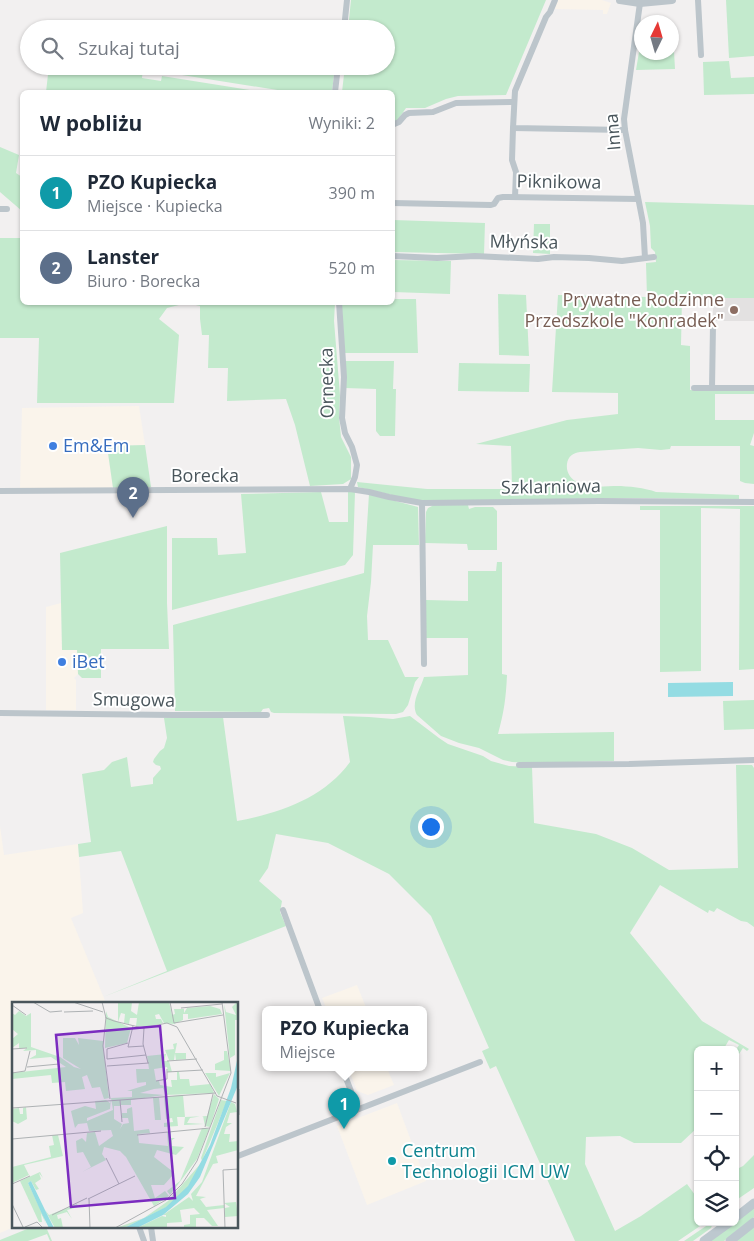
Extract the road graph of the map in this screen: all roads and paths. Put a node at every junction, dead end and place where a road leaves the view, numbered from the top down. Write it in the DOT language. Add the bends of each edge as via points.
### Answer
graph roads {
  1 [pos="347,0"];
  2 [pos="555,0"];
  3 [pos="620,0"];
  4 [pos="672,0"];
  5 [pos="698,0"];
  6 [pos="640,3"];
  7 [pos="345,20"];
  8 [pos="701,55"];
  9 [pos="337,75"];
  10 [pos="336,90"];
  11 [pos="513,102"];
  12 [pos="395,124"];
  13 [pos="513,128"];
  14 [pos="625,130"];
  15 [pos="516,197"];
  16 [pos="638,199"];
  17 [pos="395,202"];
  18 [pos="395,256"];
  19 [pos="654,257"];
  20 [pos="645,258"];
  21 [pos="340,305"];
  22 [pos="713,325"];
  23 [pos="694,388"];
  24 [pos="712,388"];
  25 [pos="754,388"];
  26 [pos="350,489"];
  27 [pos="0,491"];
  28 [pos="754,502"];
  29 [pos="422,503"];
  30 [pos="424,664"];
  31 [pos="0,713"];
  32 [pos="267,715"];
  33 [pos="754,760"];
  34 [pos="518,765"];
  35 [pos="283,910"];
  36 [pos="319,1006"];
  37 [pos="480,1062"];
  38 [pos="343,1071"];
  39 [pos="358,1109"];
  40 [pos="239,1156"];
  41 [pos="754,1203"];
  42 [pos="739,1215"];
  43 [pos="754,1222"];
  44 [pos="725,1226"];
  45 [pos="139,1228"];
  46 [pos="151,1228"];
  47 [pos="144,1241"];
  48 [pos="153,1241"];
  49 [pos="704,1241"];
  50 [pos="730,1241"];
  1 -- 7 [label="street"];
  2 -- 11 [label="street"];
  3 -- 6 [label="street"];
  4 -- 6 [label="street"];
  5 -- 8 [label="street"];
  6 -- 14 [label="street, Inna" via="624,113"];
  9 -- 10 [label="street"];
  11 -- 12 [label="street" via="456,103 433,112 409,112"];
  11 -- 13 [label="street"];
  13 -- 14 [label="street"];
  13 -- 15 [label="street"];
  14 -- 16 [label="street, Inna"];
  15 -- 16 [label="street, Piknikowa"];
  15 -- 17 [label="street, Piknikowa" via="501,197 491,205"];
  16 -- 20 [label="street, Inna" via="644,223"];
  18 -- 20 [label="street, Młyńska" via="554,257 622,261"];
  19 -- 20 [label="street, Młyńska"];
  21 -- 26 [label="street, Ornecka" via="344,377 342,418 357,465"];
  22 -- 24 [label="street"];
  23 -- 24 [label="street"];
  24 -- 25 [label="street"];
  26 -- 27 [label="street, Borecka"];
  26 -- 29 [label="street, Szklarniowa"];
  28 -- 29 [label="street, Szklarniowa"];
  29 -- 30 [label="street"];
  31 -- 32 [label="street, Smugowa"];
  33 -- 34 [label="street"];
  35 -- 36 [label="street"];
  37 -- 39 [label="street"];
  38 -- 39 [label="street"];
  39 -- 40 [label="street"];
  41 -- 42 [label="main road"];
  43 -- 50 [label="main road"];
  44 -- 49 [label="main road"];
  45 -- 47 [label="street"];
  46 -- 48 [label="street"];
}
